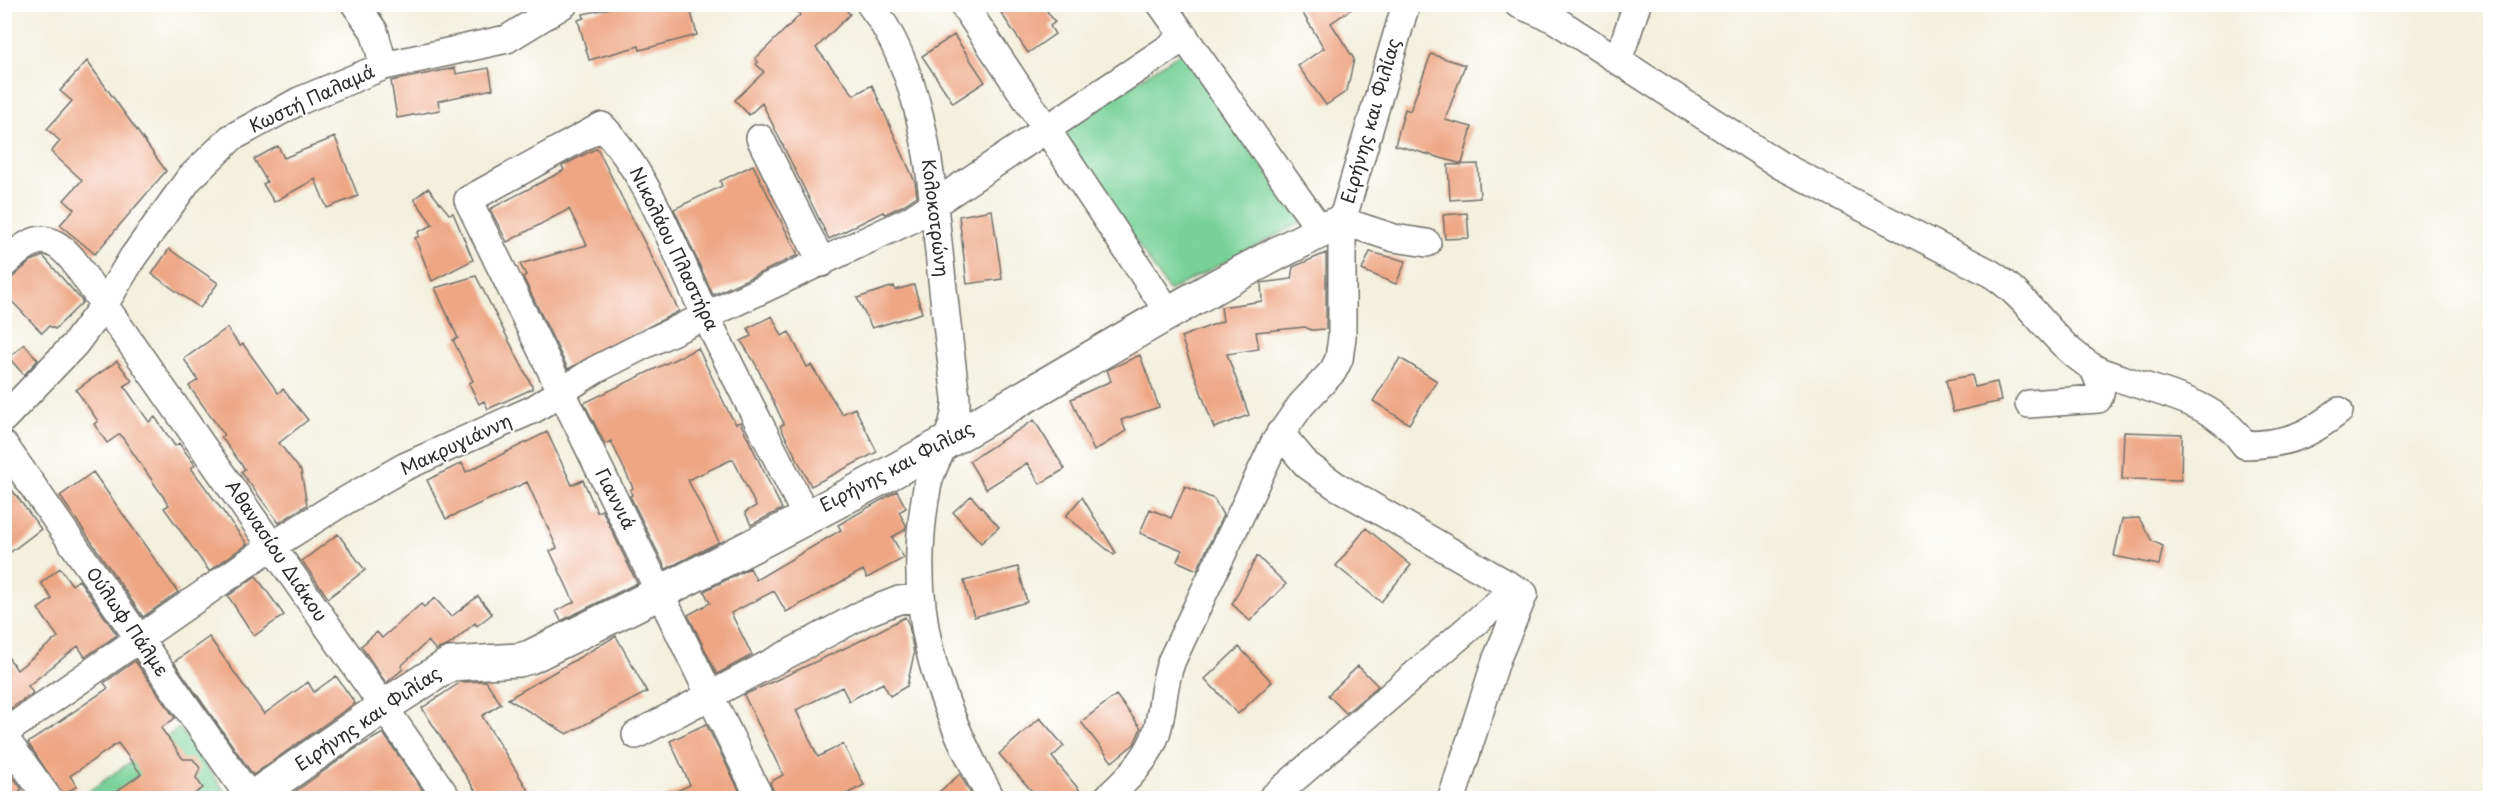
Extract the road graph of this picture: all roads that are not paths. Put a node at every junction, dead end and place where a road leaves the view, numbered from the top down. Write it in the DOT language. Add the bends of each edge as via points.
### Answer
graph roads {
  1 [pos="564,4"];
  2 [pos="870,4"];
  3 [pos="963,4"];
  4 [pos="1161,4"];
  5 [pos="1406,4"];
  6 [pos="1518,4"];
  7 [pos="1637,4"];
  8 [pos="357,5"];
  9 [pos="1185,37"];
  10 [pos="1618,61"];
  11 [pos="384,66"];
  12 [pos="1047,129"];
  13 [pos="760,138"];
  14 [pos="468,200"];
  15 [pos="935,206"];
  16 [pos="1332,226"];
  17 [pos="1427,243"];
  18 [pos="822,263"];
  19 [pos="4,264"];
  20 [pos="104,305"];
  21 [pos="1169,313"];
  22 [pos="706,315"];
  23 [pos="2094,369"];
  24 [pos="560,392"];
  25 [pos="2029,404"];
  26 [pos="2339,411"];
  27 [pos="4,418"];
  28 [pos="1280,433"];
  29 [pos="948,441"];
  30 [pos="4,445"];
  31 [pos="806,516"];
  32 [pos="272,546"];
  33 [pos="662,592"];
  34 [pos="1519,592"];
  35 [pos="920,598"];
  36 [pos="139,637"];
  37 [pos="710,696"];
  38 [pos="382,706"];
  39 [pos="4,735"];
  40 [pos="636,735"];
  41 [pos="48,798"];
  42 [pos="251,798"];
  43 [pos="447,798"];
  44 [pos="760,798"];
  45 [pos="991,798"];
  46 [pos="1107,798"];
  47 [pos="1272,798"];
  48 [pos="1452,798"];
  1 -- 11 [label="street, Κωστή Παλαμά" via="507,39"];
  2 -- 15 [label="street, Κολοκοτρώνη" via="889,32 907,75 927,153"];
  3 -- 12 [label="street"];
  4 -- 9 [label="street"];
  5 -- 16 [label="street, Ειρήνης και Φιλίας"];
  6 -- 10 [label="street" via="1545,14"];
  7 -- 10 [label="street"];
  8 -- 11 [label="street" via="374,31"];
  9 -- 12 [label="street, Μακρυγιάννη"];
  9 -- 16 [label="street"];
  10 -- 23 [label="street" via="1790,171 2005,282 2059,340"];
  11 -- 20 [label="street, Κωστή Παλαμά" via="290,105 219,147 177,195"];
  12 -- 15 [label="street, Μακρυγιάννη"];
  12 -- 21 [label="street"];
  13 -- 18 [label="street"];
  14 -- 22 [label="street, Νικολάου Πλαστήρα" via="602,126 636,170"];
  14 -- 24 [label="street, Γιαννιά"];
  15 -- 18 [label="street, Μακρυγιάννη"];
  15 -- 29 [label="street, Κολοκοτρώνη" via="956,398 956,415"];
  16 -- 17 [label="street"];
  16 -- 21 [label="street, Ειρήνης και Φιλίας"];
  16 -- 28 [label="street" via="1342,337 1339,359 1328,378"];
  18 -- 22 [label="street, Μακρυγιάννη"];
  19 -- 20 [label="street, Αθανασίου Διάκου" via="27,244 49,240 69,256"];
  20 -- 27 [label="street, Κωστή Παλαμά" via="56,366"];
  20 -- 32 [label="street, Αθανασίου Διάκου"];
  21 -- 29 [label="street, Ειρήνης και Φιλίας"];
  22 -- 24 [label="street, Μακρυγιάννη" via="595,370"];
  22 -- 31 [label="street, Νικολάου Πλαστήρα"];
  23 -- 25 [label="street" via="2100,385 2098,399"];
  23 -- 26 [label="street" via="2200,404 2233,428 2245,445 2295,439"];
  24 -- 32 [label="street, Μακρυγιάννη" via="534,409 404,467"];
  24 -- 33 [label="street, Γιαννιά"];
  28 -- 34 [label="street" via="1307,465 1335,484"];
  28 -- 46 [label="street" via="1172,660 1152,743 1131,774"];
  29 -- 31 [label="street, Ειρήνης και Φιλίας"];
  29 -- 35 [label="street, Κολοκοτρώνη" via="927,486"];
  30 -- 36 [label="street, Ούλωφ Πάλμε"];
  31 -- 33 [label="street, Ειρήνης και Φιλίας"];
  32 -- 36 [label="street, Μακρυγιάννη"];
  32 -- 38 [label="street, Αθανασίου Διάκου"];
  33 -- 37 [label="street, Γιαννιά"];
  33 -- 38 [label="street, Ειρήνης και Φιλίας" via="530,657 450,664"];
  34 -- 47 [label="street"];
  34 -- 48 [label="street"];
  35 -- 37 [label="street" via="899,600 865,613"];
  35 -- 45 [label="street, Κολοκοτρώνη" via="923,630 940,690 960,740"];
  36 -- 39 [label="street, Μακρυγιάννη"];
  36 -- 42 [label="street, Ούλωφ Πάλμε"];
  37 -- 40 [label="street"];
  37 -- 44 [label="street, Γιαννιά"];
  38 -- 42 [label="street, Ειρήνης και Φιλίας"];
  38 -- 43 [label="street, Αθανασίου Διάκου"];
  39 -- 41 [label="street"];
}
